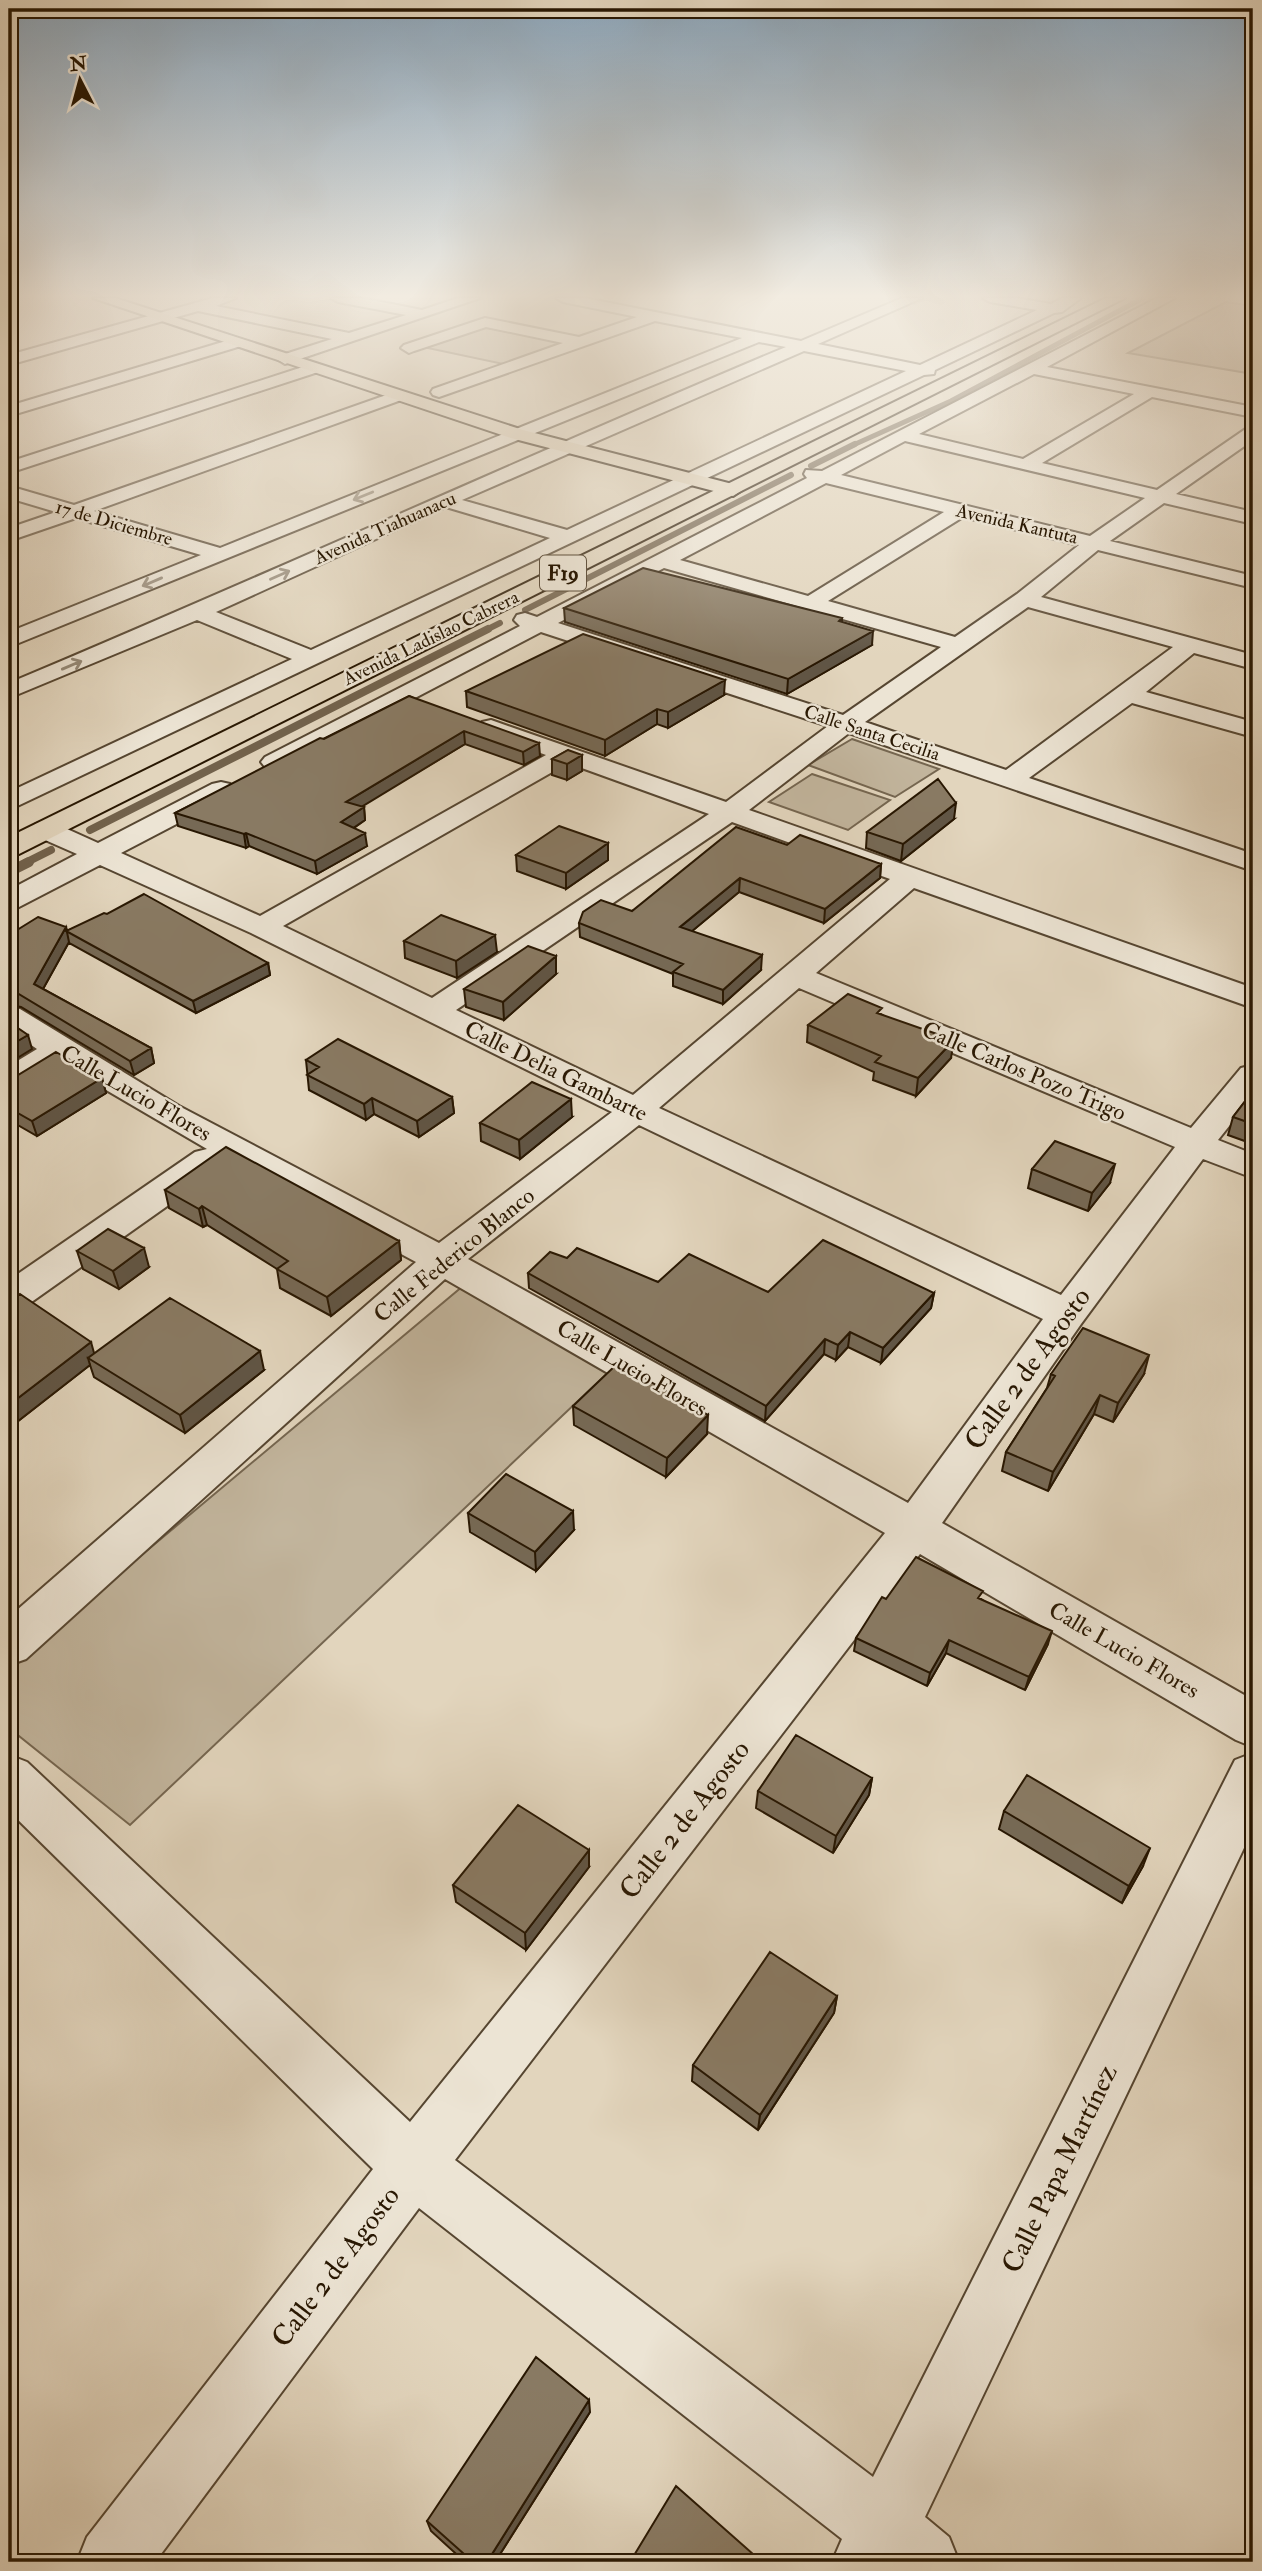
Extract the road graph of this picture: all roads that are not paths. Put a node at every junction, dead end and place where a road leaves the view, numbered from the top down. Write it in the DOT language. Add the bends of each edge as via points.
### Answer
graph roads {
  1 [pos="149,418"];
  2 [pos="336,418"];
  3 [pos="467,418"];
  4 [pos="519,418"];
  5 [pos="557,418"];
  6 [pos="631,418"];
  7 [pos="822,418"];
  8 [pos="878,418"];
  9 [pos="939,418"];
  10 [pos="1105,418"];
  11 [pos="540,425"];
  12 [pos="1253,432"];
  13 [pos="517,434"];
  14 [pos="904,436"];
  15 [pos="584,438"];
  16 [pos="564,447"];
  17 [pos="1027,464"];
  18 [pos="780,466"];
  19 [pos="9,468"];
  20 [pos="712,469"];
  21 [pos="827,477"];
  22 [pos="690,479"];
  23 [pos="754,479"];
  24 [pos="733,489"];
  25 [pos="9,492"];
  26 [pos="1161,496"];
  27 [pos="445,501"];
  28 [pos="74,511"];
  29 [pos="959,511"];
  30 [pos="1253,518"];
  31 [pos="9,535"];
  32 [pos="568,537"];
  33 [pos="1094,542"];
  34 [pos="220,554"];
  35 [pos="662,561"];
  36 [pos="1253,582"];
  37 [pos="444,596"];
  38 [pos="1024,599"];
  39 [pos="811,603"];
  40 [pos="490,609"];
  41 [pos="197,612"];
  42 [pos="537,623"];
  43 [pos="9,640"];
  44 [pos="958,645"];
  45 [pos="1190,645"];
  46 [pos="312,659"];
  47 [pos="1253,662"];
  48 [pos="9,691"];
  49 [pos="1128,694"];
  50 [pos="402,695"];
  51 [pos="846,724"];
  52 [pos="1253,730"];
  53 [pos="566,754"];
  54 [pos="1010,779"];
  55 [pos="9,802"];
  56 [pos="729,812"];
  57 [pos="46,830"];
  58 [pos="9,848"];
  59 [pos="100,852"];
  60 [pos="1253,863"];
  61 [pos="910,877"];
  62 [pos="9,901"];
  63 [pos="261,927"];
  64 [pos="795,975"];
  65 [pos="1253,999"];
  66 [pos="434,1011"];
  67 [pos="9,1016"];
  68 [pos="59,1050"];
  69 [pos="1253,1075"];
  70 [pos="9,1080"];
  71 [pos="636,1110"];
  72 [pos="1197,1143"];
  73 [pos="229,1146"];
  74 [pos="1253,1167"];
  75 [pos="442,1260"];
  76 [pos="9,1299"];
  77 [pos="1067,1314"];
  78 [pos="914,1529"];
  79 [pos="9,1645"];
  80 [pos="1253,1725"];
  81 [pos="1253,1776"];
  82 [pos="9,1778"];
  83 [pos="413,2166"];
  84 [pos="892,2551"];
  85 [pos="112,2562"];
  1 -- 19 [label="street"];
  2 -- 28 [label="street"];
  3 -- 13 [label="main road"];
  4 -- 11 [label="main road"];
  5 -- 11 [label="street, Avenida Tiahuanacu"];
  6 -- 15 [label="street, Avenida Tiahuanacu"];
  7 -- 20 [label="street"];
  8 -- 18 [label="main road, Avenida Ladislao Cabrera / F19"];
  9 -- 14 [label="street"];
  10 -- 17 [label="street"];
  11 -- 13 [label="street, Avenida Tiahuanacu"];
  11 -- 15 [label="main road"];
  12 -- 26 [label="street" via="1231,458"];
  13 -- 16 [label="main road"];
  13 -- 34 [label="street, Avenida Tiahuanacu, one-way"];
  14 -- 17 [label="street"];
  14 -- 21 [label="street"];
  15 -- 16 [label="street, Avenida Tiahuanacu"];
  15 -- 20 [label="main road"];
  16 -- 22 [label="main road"];
  16 -- 27 [label="street, Avenida Tiahuanacu"];
  17 -- 26 [label="street"];
  18 -- 21 [label="street, Avenida Kantuta"];
  18 -- 23 [label="main road, Avenida Ladislao Cabrera / F19"];
  20 -- 22 [label="street"];
  20 -- 23 [label="main road"];
  21 -- 29 [label="street, Avenida Kantuta"];
  21 -- 35 [label="street"];
  22 -- 24 [label="main road"];
  22 -- 32 [label="street"];
  23 -- 24 [label="main road, Avenida Ladislao Cabrera / F19"];
  24 -- 40 [label="main road, Avenida Ladislao Cabrera / F19"];
  25 -- 28 [label="street, 17 de Diciembre"];
  26 -- 30 [label="street"];
  26 -- 33 [label="street"];
  27 -- 32 [label="street"];
  41 -- 27 [label="street, Avenida Tiahuanacu, one-way"];
  28 -- 31 [label="street"];
  28 -- 34 [label="street, 17 de Diciembre"];
  29 -- 33 [label="street, Avenida Kantuta"];
  29 -- 39 [label="street"];
  32 -- 37 [label="street"];
  33 -- 36 [label="street, Avenida Kantuta"];
  33 -- 38 [label="street"];
  34 -- 43 [label="street, Avenida Tiahuanacu, one-way"];
  35 -- 39 [label="street"];
  35 -- 42 [label="street"];
  37 -- 40 [label="street, Calle Santa Cecilia"];
  37 -- 46 [label="street"];
  38 -- 44 [label="street"];
  38 -- 45 [label="street"];
  39 -- 44 [label="street"];
  40 -- 42 [label="street, Calle Santa Cecilia"];
  40 -- 57 [label="main road, Avenida Ladislao Cabrera / F19"];
  41 -- 46 [label="street"];
  48 -- 41 [label="street, Avenida Tiahuanacu, one-way"];
  42 -- 50 [label="street"];
  42 -- 51 [label="street, Calle Santa Cecilia"];
  44 -- 51 [label="street"];
  45 -- 47 [label="street"];
  45 -- 49 [label="street"];
  46 -- 55 [label="street"];
  49 -- 52 [label="street"];
  49 -- 54 [label="street"];
  50 -- 53 [label="street"];
  50 -- 59 [label="street"];
  51 -- 54 [label="street, Calle Santa Cecilia"];
  51 -- 56 [label="street"];
  53 -- 56 [label="street"];
  53 -- 63 [label="street"];
  54 -- 60 [label="street, Calle Santa Cecilia"];
  56 -- 61 [label="street"];
  56 -- 66 [label="street"];
  57 -- 58 [label="main road, Avenida Ladislao Cabrera / F19"];
  57 -- 59 [label="street, Calle Delia Gambarte"];
  59 -- 62 [label="street"];
  59 -- 63 [label="street, Calle Delia Gambarte"];
  61 -- 64 [label="street, Calle Federico Blanco"];
  61 -- 65 [label="street"];
  63 -- 66 [label="street, Calle Delia Gambarte"];
  64 -- 71 [label="street, Calle Federico Blanco"];
  64 -- 72 [label="street, Calle Carlos Pozo Trigo"];
  66 -- 71 [label="street, Calle Delia Gambarte"];
  67 -- 68 [label="street, Calle Lucio Flores"];
  68 -- 70 [label="street"];
  68 -- 73 [label="street, Calle Lucio Flores"];
  69 -- 72 [label="street, Calle 2 de Agosto"];
  71 -- 75 [label="street, Calle Federico Blanco"];
  71 -- 77 [label="street, Calle Delia Gambarte"];
  72 -- 74 [label="street, Calle Carlos Pozo Trigo"];
  72 -- 77 [label="street, Calle 2 de Agosto"];
  73 -- 75 [label="street, Calle Lucio Flores"];
  73 -- 76 [label="street"];
  75 -- 78 [label="street, Calle Lucio Flores"];
  75 -- 79 [label="street, Calle Federico Blanco"];
  77 -- 78 [label="street, Calle 2 de Agosto"];
  78 -- 80 [label="street, Calle Lucio Flores"];
  78 -- 83 [label="street, Calle 2 de Agosto"];
  81 -- 84 [label="street, Calle Papa Martínez"];
  82 -- 83 [label="street"];
  83 -- 84 [label="street"];
  83 -- 85 [label="street, Calle 2 de Agosto"];
}
